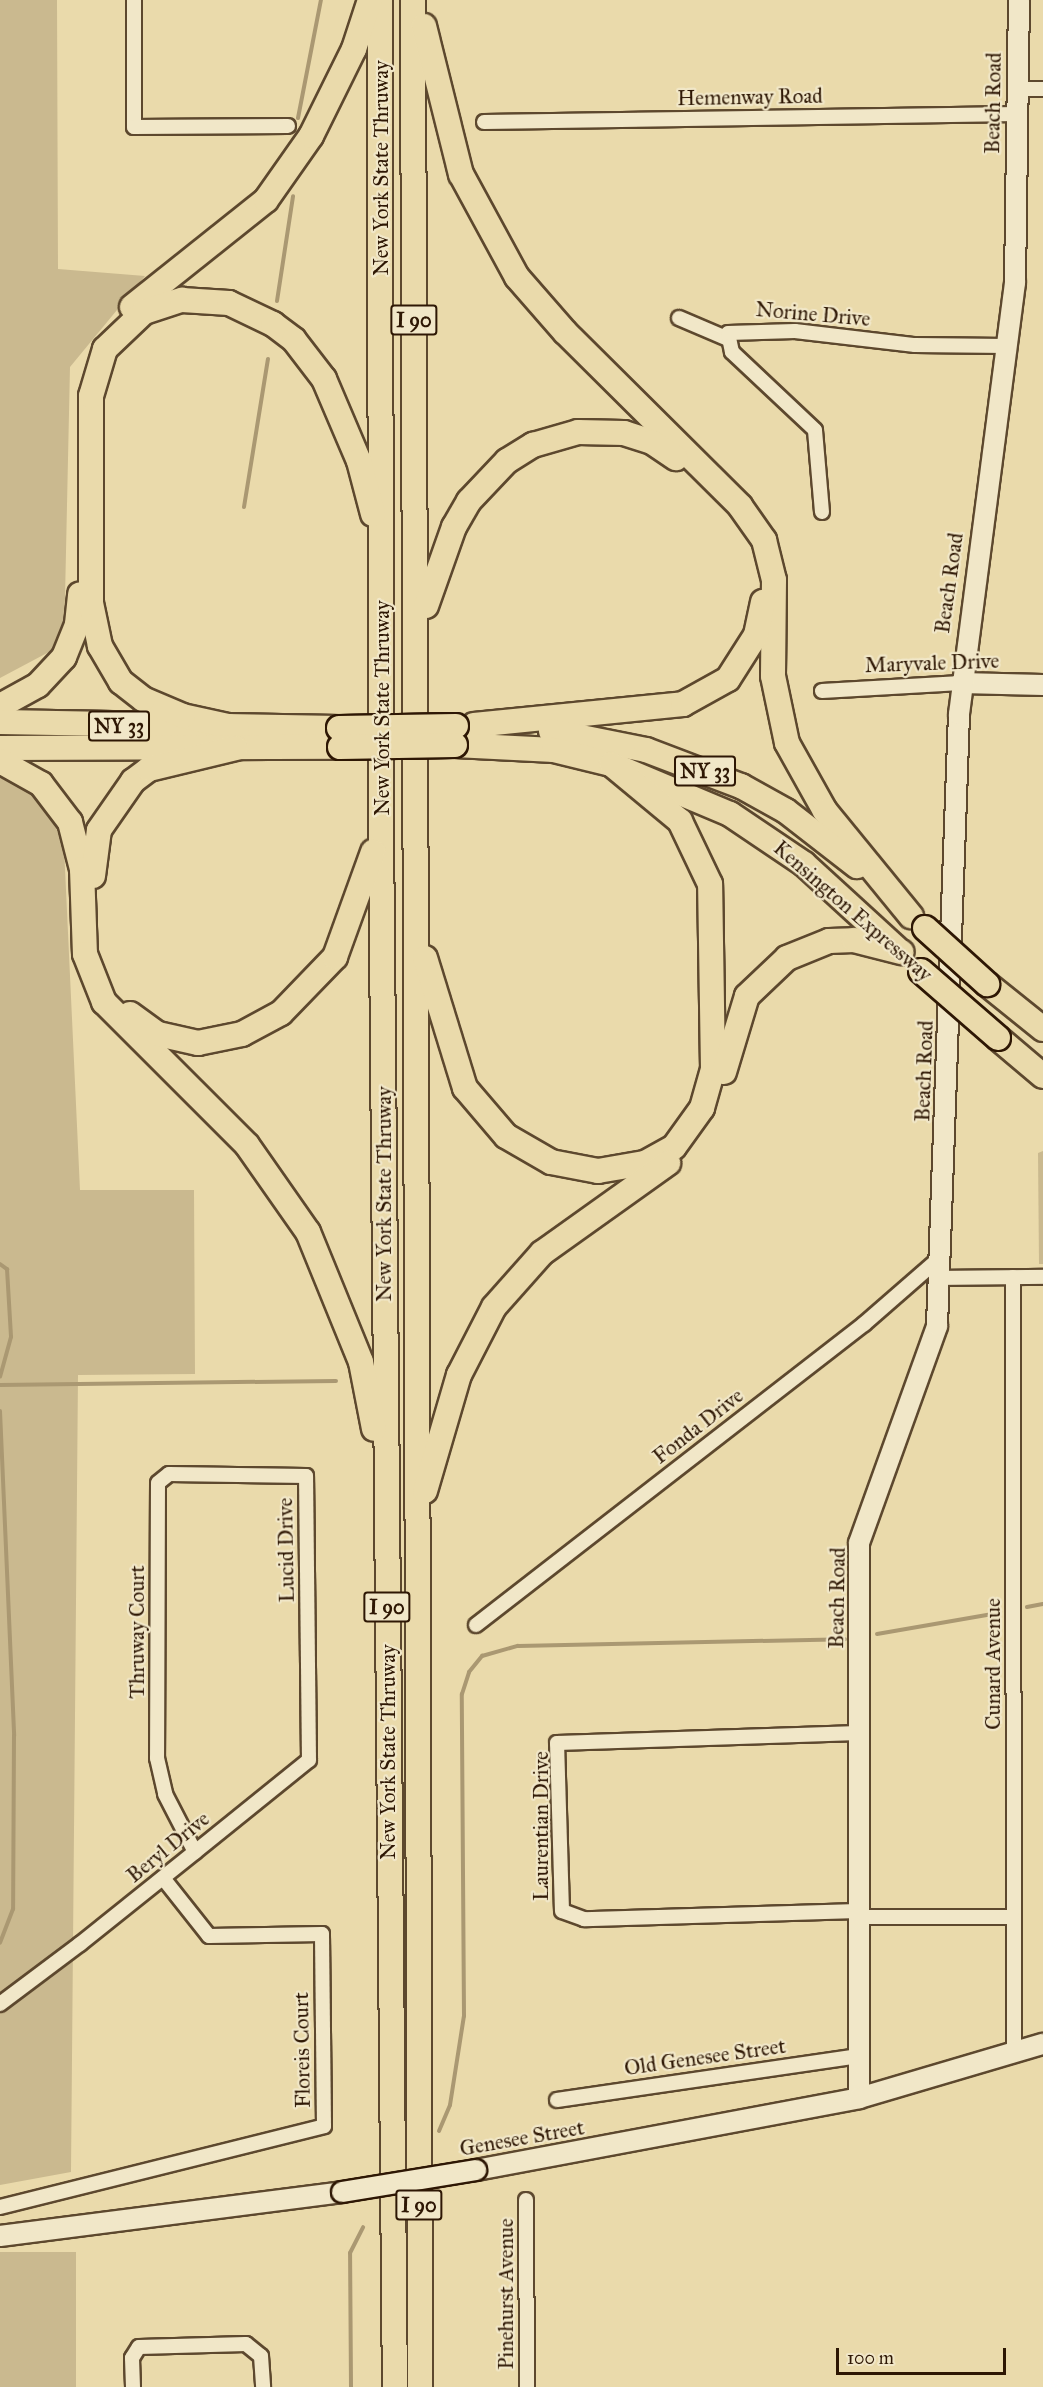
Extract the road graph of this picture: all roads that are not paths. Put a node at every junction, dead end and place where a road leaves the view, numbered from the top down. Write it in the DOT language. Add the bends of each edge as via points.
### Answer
graph roads {
  1 [pos="134,0"];
  2 [pos="370,0"];
  3 [pos="380,0"];
  4 [pos="413,0"];
  5 [pos="418,0"];
  6 [pos="1019,0"];
  7 [pos="1018,89"];
  8 [pos="1043,89"];
  9 [pos="1017,114"];
  10 [pos="484,122"];
  11 [pos="288,126"];
  12 [pos="679,318"];
  13 [pos="726,338"];
  14 [pos="1006,346"];
  15 [pos="822,512"];
  16 [pos="382,555"];
  17 [pos="419,640"];
  18 [pos="961,683"];
  19 [pos="1043,684"];
  20 [pos="822,691"];
  21 [pos="0,706"];
  22 [pos="0,722"];
  23 [pos="462,732"];
  24 [pos="237,738"];
  25 [pos="0,748"];
  26 [pos="0,761"];
  27 [pos="610,764"];
  28 [pos="381,826"];
  29 [pos="918,922"];
  30 [pos="416,924"];
  31 [pos="901,952"];
  32 [pos="1043,1029"];
  33 [pos="1043,1076"];
  34 [pos="942,1256"];
  35 [pos="1013,1277"];
  36 [pos="1043,1277"];
  37 [pos="942,1278"];
  38 [pos="234,1476"];
  39 [pos="386,1491"];
  40 [pos="416,1529"];
  41 [pos="476,1625"];
  42 [pos="308,1695"];
  43 [pos="859,1733"];
  44 [pos="195,1852"];
  45 [pos="162,1878"];
  46 [pos="858,1914"];
  47 [pos="1012,1917"];
  48 [pos="0,2004"];
  49 [pos="1043,2044"];
  50 [pos="1014,2051"];
  51 [pos="859,2056"];
  52 [pos="859,2098"];
  53 [pos="557,2100"];
  54 [pos="526,2200"];
  55 [pos="0,2207"];
  56 [pos="0,2235"];
  57 [pos="133,2387"];
  58 [pos="263,2387"];
  59 [pos="395,2387"];
  60 [pos="420,2387"];
  61 [pos="527,2387"];
  1 -- 11 [label="street" via="134,127"];
  2 -- 21 [label="highway" via="354,50 311,136 266,200 241,226 122,314 96,345 82,392 77,624 51,673"];
  3 -- 16 [label="highway, New York State Thruway / I 90"];
  4 -- 17 [label="highway, New York State Thruway / I 90"];
  5 -- 29 [label="highway" via="461,174 517,277 558,325 740,506 764,540 774,580 773,676 788,743 825,811"];
  6 -- 7 [label="street, Beach Road"];
  7 -- 8 [label="street"];
  7 -- 9 [label="street, Beach Road"];
  9 -- 10 [label="street, Hemenway Road"];
  9 -- 14 [label="street, Beach Road" via="1015,283"];
  12 -- 13 [label="street"];
  13 -- 14 [label="street, Norine Drive" via="742,329 915,345"];
  13 -- 15 [label="street" via="732,352 815,430"];
  14 -- 18 [label="street, Beach Road"];
  16 -- 24 [label="highway" via="345,423 324,379 294,340 252,313 197,299 162,304 116,336 99,360 91,396 91,603 97,639 106,663 143,699"];
  16 -- 28 [label="highway, New York State Thruway / I 90"];
  17 -- 23 [label="highway" via="433,579 469,501 507,461 557,437 600,430 652,442 672,454 751,539 764,580 762,612 746,656 717,687 657,711"];
  17 -- 30 [label="highway, New York State Thruway / I 90"];
  18 -- 19 [label="street, Maryvale Drive"];
  18 -- 20 [label="street, Maryvale Drive"];
  18 -- 34 [label="street, Beach Road"];
  22 -- 24 [label="highway, Kensington Expressway / NY 33"];
  23 -- 24 [label="highway, Kensington Expressway / NY 33, bridge"];
  23 -- 27 [label="highway, Kensington Expressway / NY 33"];
  23 -- 29 [label="highway, Kensington Expressway / NY 33" via="582,735 646,750 741,786 824,840"];
  24 -- 25 [label="highway, Kensington Expressway / NY 33"];
  24 -- 28 [label="highway" via="149,769 120,794 99,830 93,864 95,955 122,1006 158,1034 198,1043 223,1040 262,1025 301,997 335,957"];
  26 -- 39 [label="highway" via="41,784 70,822 82,869 85,954 104,1002 247,1145 294,1208 322,1259 361,1362"];
  27 -- 30 [label="highway" via="680,821 710,884 713,1069 702,1108 674,1147 645,1163 598,1172 551,1162 506,1136 477,1107 453,1062"];
  27 -- 31 [label="highway, Kensington Expressway / NY 33" via="730,814 771,839"];
  28 -- 39 [label="highway, New York State Thruway / I 90"];
  29 -- 32 [label="highway, Kensington Expressway / NY 33, bridge"];
  30 -- 40 [label="highway, New York State Thruway / I 90"];
  31 -- 33 [label="highway, Kensington Expressway / NY 33, bridge"];
  31 -- 40 [label="highway" via="854,940 829,941 803,947 758,981 737,1019 713,1109 692,1142 542,1253 494,1307 446,1409"];
  34 -- 37 [label="street, Beach Road"];
  34 -- 41 [label="street, Fonda Drive" via="864,1324"];
  35 -- 36 [label="street"];
  35 -- 37 [label="street"];
  35 -- 47 [label="street, Cunard Avenue"];
  37 -- 43 [label="street, Beach Road" via="937,1326 859,1543"];
  38 -- 42 [label="street, Lucid Drive" via="306,1476"];
  38 -- 44 [label="street, Thruway Court" via="169,1474 158,1483 157,1758 165,1794"];
  39 -- 59 [label="highway, New York State Thruway / I 90"];
  40 -- 60 [label="highway, New York State Thruway / I 90"];
  42 -- 44 [label="street, Beryl Drive" via="309,1760"];
  43 -- 46 [label="street, Beach Road"];
  43 -- 46 [label="street, Laurentian Drive" via="557,1743 562,1911 584,1919"];
  44 -- 45 [label="street, Beryl Drive"];
  45 -- 48 [label="street, Beryl Drive"];
  45 -- 55 [label="street, Floreis Court" via="209,1936 322,1934 324,2127"];
  46 -- 47 [label="street"];
  46 -- 51 [label="street, Beach Road"];
  47 -- 50 [label="street, Cunard Avenue"];
  49 -- 50 [label="street, Genesee Street"];
  50 -- 52 [label="street, Genesee Street"];
  51 -- 52 [label="street, Beach Road"];
  51 -- 53 [label="street, Old Genesee Street"];
  52 -- 56 [label="street, Genesee Street, bridge" via="342,2192"];
  54 -- 61 [label="street, Pinehurst Avenue"];
  57 -- 58 [label="street" via="132,2370 139,2347 246,2344 261,2356"];
}
